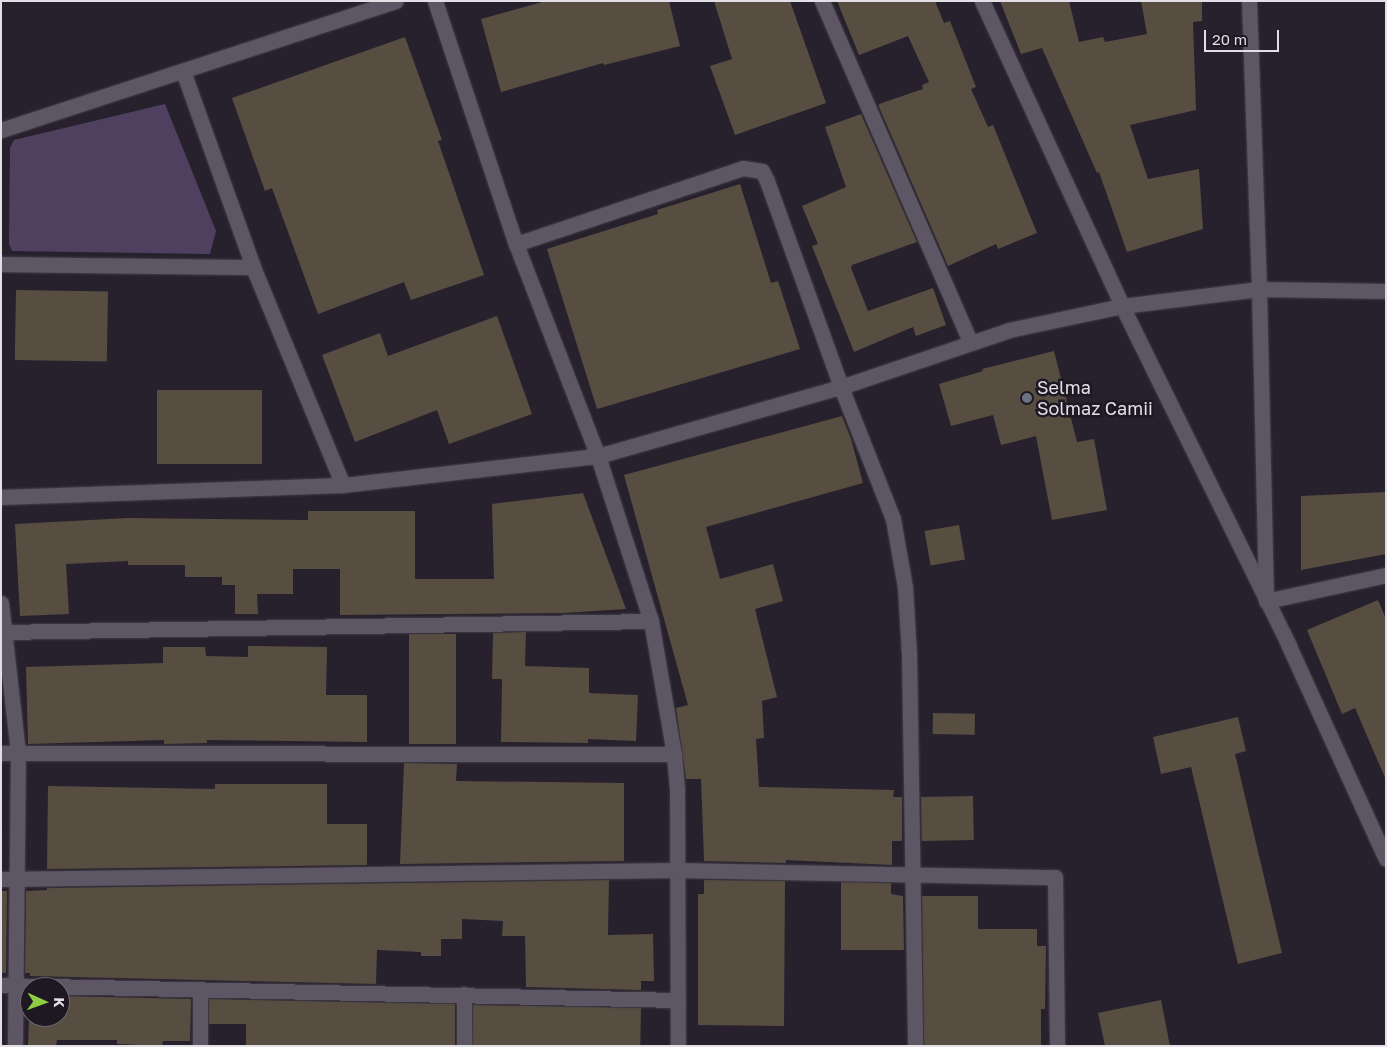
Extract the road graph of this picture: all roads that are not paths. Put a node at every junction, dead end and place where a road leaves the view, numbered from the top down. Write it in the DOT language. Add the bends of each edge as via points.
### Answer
graph roads {
  1 [pos="395,1"];
  2 [pos="435,1"];
  3 [pos="822,1"];
  4 [pos="982,1"];
  5 [pos="1249,1"];
  6 [pos="183,71"];
  7 [pos="1,130"];
  8 [pos="516,244"];
  9 [pos="1,264"];
  10 [pos="254,267"];
  11 [pos="1260,289"];
  12 [pos="1386,290"];
  13 [pos="1122,306"];
  14 [pos="971,343"];
  15 [pos="840,387"];
  16 [pos="598,456"];
  17 [pos="343,485"];
  18 [pos="1,497"];
  19 [pos="1386,575"];
  20 [pos="1266,601"];
  21 [pos="1,603"];
  22 [pos="651,621"];
  23 [pos="4,632"];
  24 [pos="18,752"];
  25 [pos="1,753"];
  26 [pos="674,754"];
  27 [pos="1386,859"];
  28 [pos="677,870"];
  29 [pos="913,875"];
  30 [pos="8,879"];
  31 [pos="8,985"];
  32 [pos="200,991"];
  33 [pos="464,994"];
  34 [pos="678,1000"];
  35 [pos="15,1046"];
  36 [pos="200,1046"];
  37 [pos="464,1046"];
  38 [pos="678,1046"];
  39 [pos="914,1046"];
  40 [pos="1057,1046"];
  1 -- 6 [label="street"];
  2 -- 8 [label="street"];
  3 -- 14 [label="street"];
  4 -- 13 [label="street"];
  5 -- 11 [label="street"];
  6 -- 7 [label="street"];
  6 -- 10 [label="street"];
  8 -- 15 [label="street" via="742,168 762,171"];
  8 -- 16 [label="street"];
  9 -- 10 [label="street"];
  10 -- 17 [label="street"];
  11 -- 12 [label="street"];
  11 -- 13 [label="street"];
  11 -- 20 [label="street"];
  13 -- 14 [label="street" via="1009,330"];
  13 -- 20 [label="street"];
  14 -- 15 [label="street"];
  15 -- 16 [label="street"];
  15 -- 29 [label="street" via="893,519 905,587"];
  16 -- 17 [label="street"];
  16 -- 22 [label="street"];
  17 -- 18 [label="street"];
  19 -- 20 [label="street"];
  20 -- 27 [label="street"];
  21 -- 23 [label="street"];
  22 -- 23 [label="street"];
  22 -- 26 [label="street"];
  23 -- 24 [label="street"];
  24 -- 25 [label="street"];
  24 -- 26 [label="street"];
  24 -- 30 [label="street"];
  26 -- 28 [label="street"];
  28 -- 29 [label="street"];
  28 -- 30 [label="street"];
  28 -- 34 [label="street"];
  29 -- 39 [label="street"];
  29 -- 40 [label="street" via="1055,877"];
  30 -- 31 [label="street"];
  31 -- 32 [label="street"];
  31 -- 35 [label="street"];
  32 -- 33 [label="street"];
  32 -- 36 [label="street"];
  33 -- 34 [label="street"];
  33 -- 37 [label="street"];
  34 -- 38 [label="street"];
}
